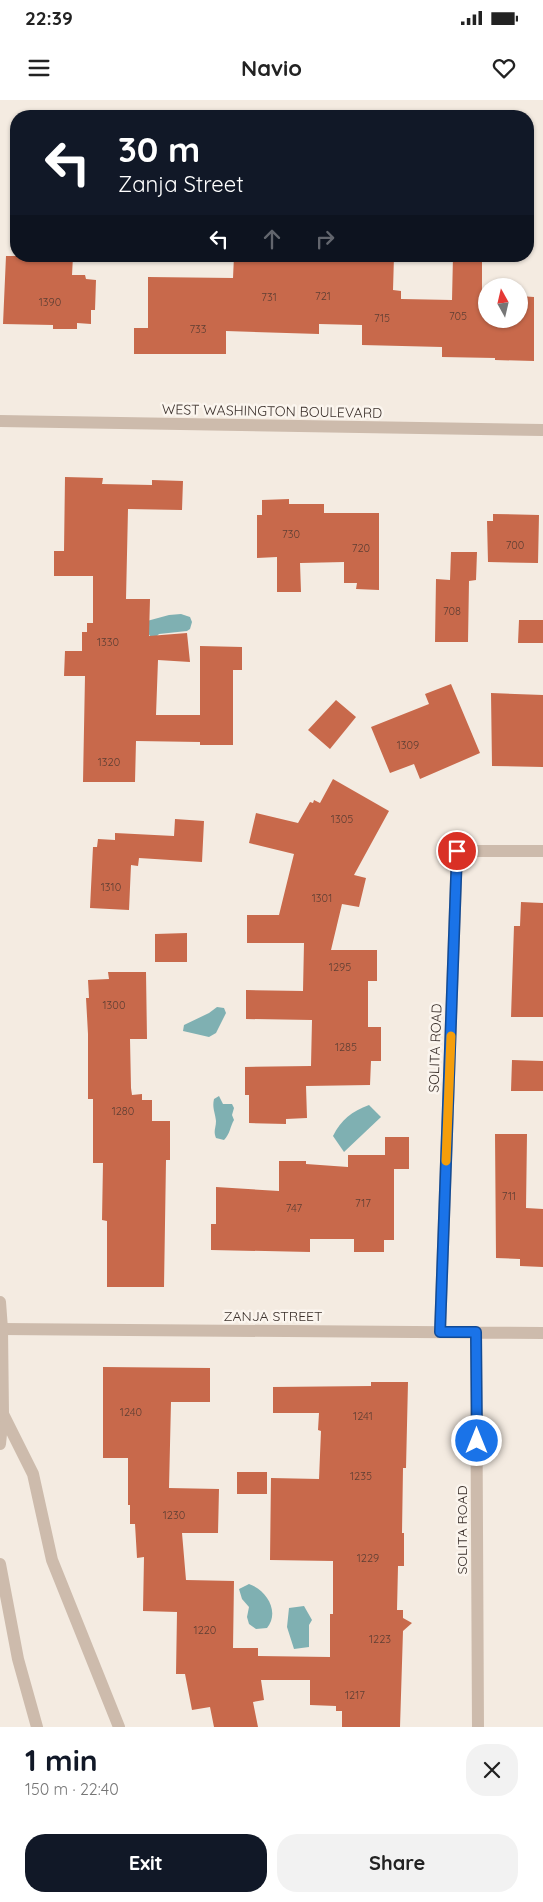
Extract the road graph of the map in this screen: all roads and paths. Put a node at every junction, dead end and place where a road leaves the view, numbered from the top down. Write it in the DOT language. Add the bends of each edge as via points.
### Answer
graph roads {
  1 [pos="0,422"];
  2 [pos="543,430"];
  3 [pos="543,852"];
  4 [pos="0,1302"];
  5 [pos="2,1329"];
  6 [pos="440,1332"];
  7 [pos="476,1332"];
  8 [pos="543,1333"];
  9 [pos="3,1414"];
  10 [pos="0,1444"];
  11 [pos="0,1564"];
  12 [pos="37,1727"];
  13 [pos="119,1727"];
  14 [pos="478,1727"];
  1 -- 2 [label="street, WEST WASHINGTON BOULEVARD"];
  3 -- 6 [label="street, SOLITA ROAD" via="457,851"];
  4 -- 5 [label="street"];
  5 -- 6 [label="street, ZANJA STREET"];
  5 -- 9 [label="street"];
  6 -- 7 [label="street, ZANJA STREET"];
  7 -- 8 [label="street, ZANJA STREET"];
  7 -- 14 [label="street, SOLITA ROAD"];
  9 -- 10 [label="street"];
  9 -- 13 [label="street" via="33,1474 52,1560"];
  11 -- 12 [label="street" via="18,1659"];
}
